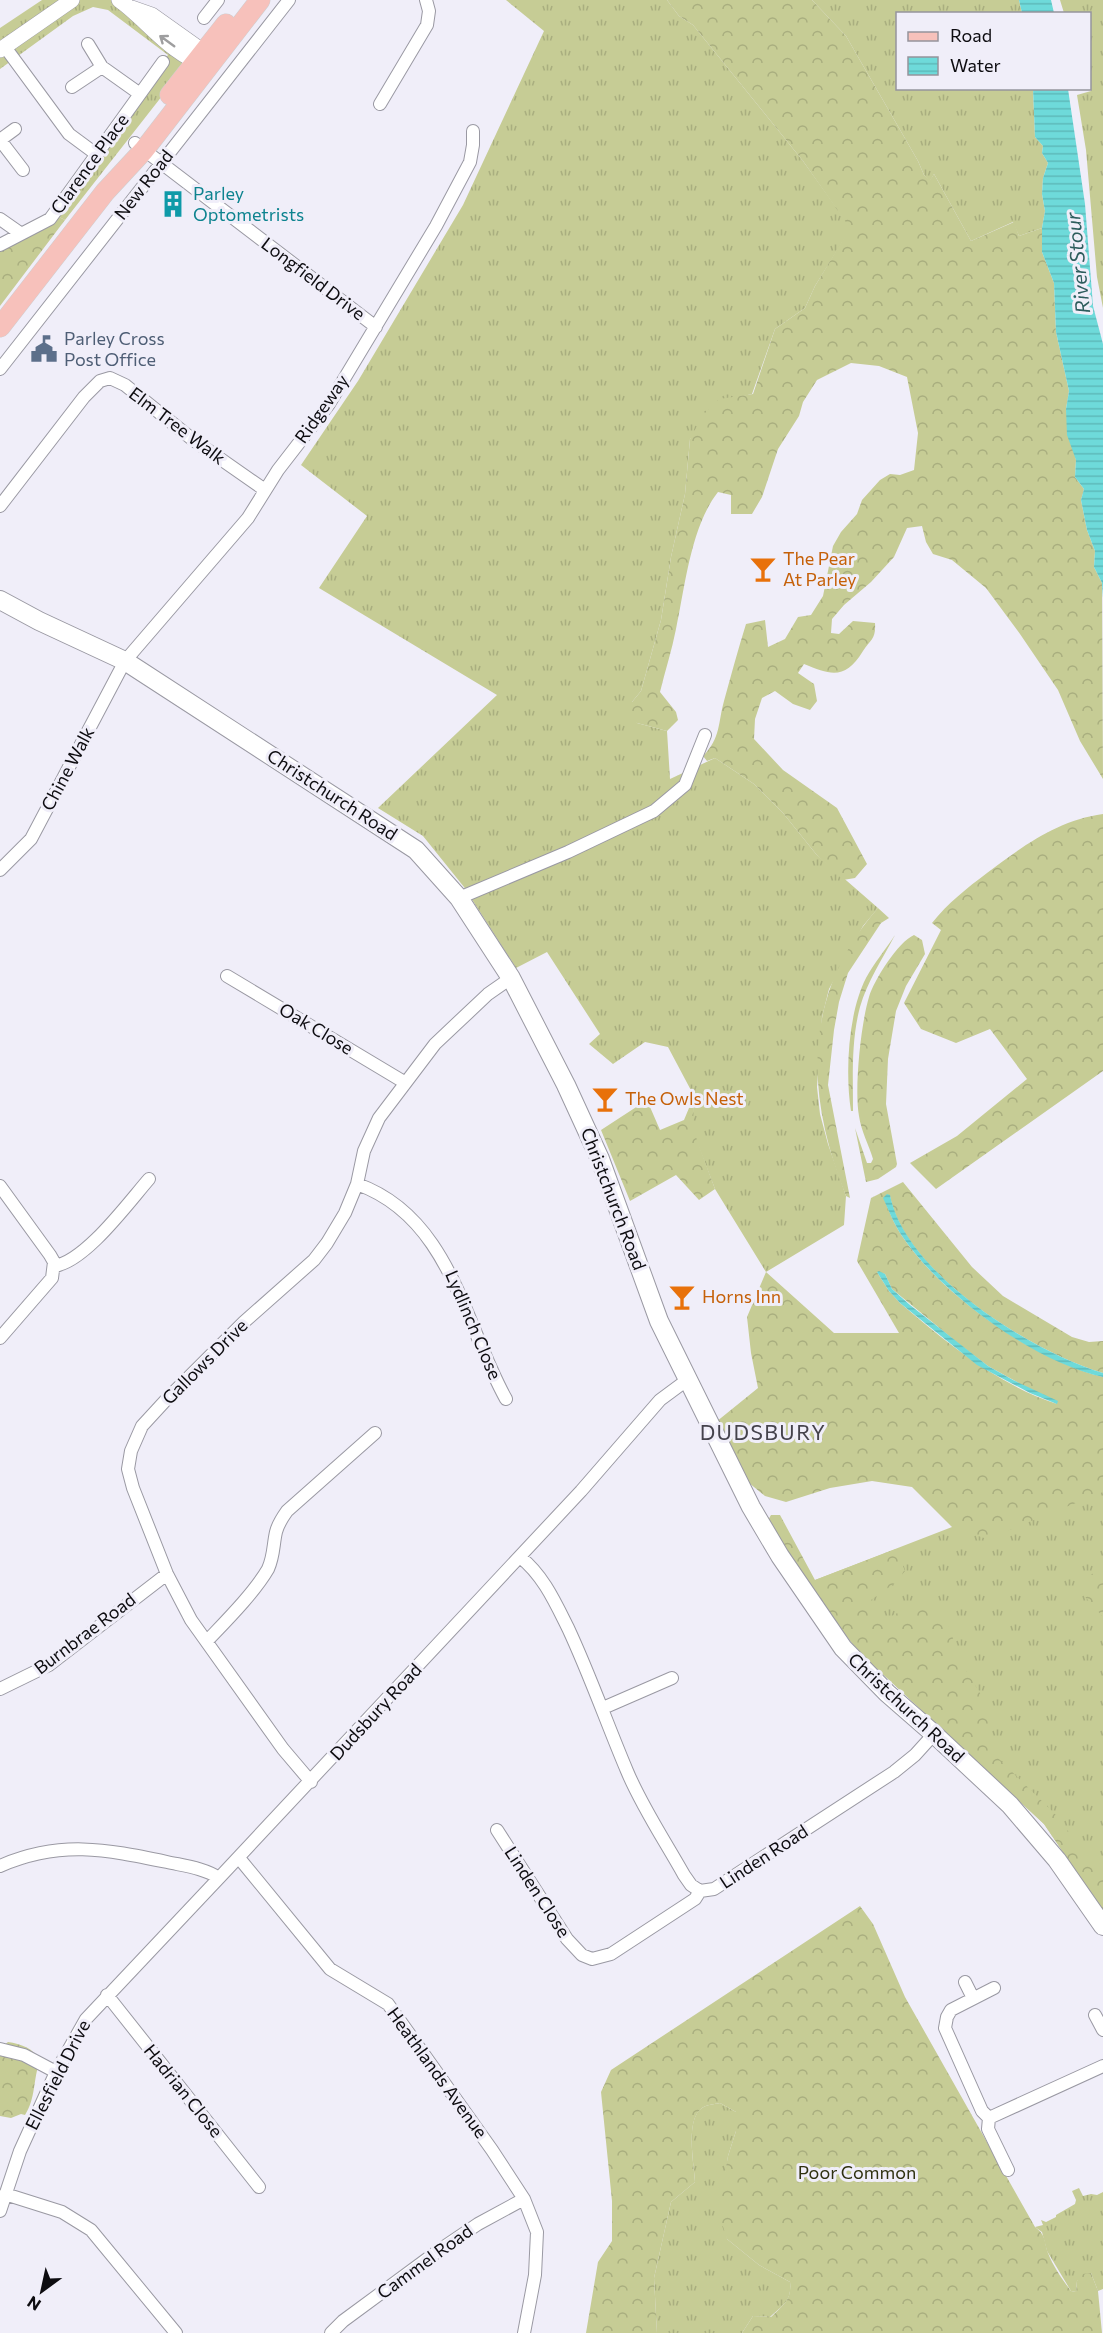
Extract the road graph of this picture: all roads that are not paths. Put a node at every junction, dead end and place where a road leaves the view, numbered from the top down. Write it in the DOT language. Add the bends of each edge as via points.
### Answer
graph roads {
  1 [pos="72,0"];
  2 [pos="218,0"];
  3 [pos="246,0"];
  4 [pos="260,0"];
  5 [pos="289,0"];
  6 [pos="426,0"];
  7 [pos="124,4"];
  8 [pos="204,18"];
  9 [pos="88,44"];
  10 [pos="2,49"];
  11 [pos="204,59"];
  12 [pos="163,62"];
  13 [pos="102,67"];
  14 [pos="72,87"];
  15 [pos="140,94"];
  16 [pos="380,104"];
  17 [pos="15,129"];
  18 [pos="473,131"];
  19 [pos="0,140"];
  20 [pos="139,147"];
  21 [pos="96,154"];
  22 [pos="161,163"];
  23 [pos="23,170"];
  24 [pos="0,219"];
  25 [pos="20,233"];
  26 [pos="0,245"];
  27 [pos="4,324"];
  28 [pos="376,327"];
  29 [pos="0,369"];
  30 [pos="265,490"];
  31 [pos="0,506"];
  32 [pos="0,600"];
  33 [pos="125,661"];
  34 [pos="705,735"];
  35 [pos="0,870"];
  36 [pos="459,898"];
  37 [pos="227,976"];
  38 [pos="512,978"];
  39 [pos="404,1082"];
  40 [pos="149,1179"];
  41 [pos="357,1184"];
  42 [pos="0,1186"];
  43 [pos="54,1266"];
  44 [pos="0,1338"];
  45 [pos="687,1380"];
  46 [pos="506,1399"];
  47 [pos="375,1433"];
  48 [pos="520,1557"];
  49 [pos="167,1574"];
  50 [pos="207,1641"];
  51 [pos="672,1678"];
  52 [pos="0,1689"];
  53 [pos="603,1708"];
  54 [pos="934,1734"];
  55 [pos="311,1782"];
  56 [pos="497,1830"];
  57 [pos="239,1858"];
  58 [pos="0,1866"];
  59 [pos="219,1878"];
  60 [pos="700,1891"];
  61 [pos="1103,1926"];
  62 [pos="965,1982"];
  63 [pos="994,1988"];
  64 [pos="107,1995"];
  65 [pos="972,1998"];
  66 [pos="1095,2015"];
  67 [pos="1103,2030"];
  68 [pos="0,2049"];
  69 [pos="1103,2066"];
  70 [pos="56,2072"];
  71 [pos="989,2118"];
  72 [pos="1008,2170"];
  73 [pos="259,2187"];
  74 [pos="5,2194"];
  75 [pos="524,2199"];
  76 [pos="0,2211"];
  77 [pos="176,2333"];
  78 [pos="331,2333"];
  79 [pos="524,2333"];
  1 -- 10 [label="street"];
  2 -- 8 [label="street"];
  3 -- 11 [label="main road, New Road"];
  4 -- 11 [label="main road, New Road"];
  5 -- 22 [label="street, New Road"];
  6 -- 16 [label="street" via="427,26"];
  7 -- 11 [label="street" via="149,28"];
  9 -- 13 [label="street"];
  10 -- 21 [label="street" via="69,134"];
  11 -- 20 [label="main road, New Road"];
  12 -- 15 [label="street, Clarence Place"];
  13 -- 14 [label="street"];
  13 -- 15 [label="street"];
  15 -- 21 [label="street, Clarence Place"];
  17 -- 19 [label="street"];
  18 -- 28 [label="street, Ridgeway" via="470,162"];
  19 -- 23 [label="street"];
  20 -- 22 [label="street, Longfield Drive"];
  20 -- 27 [label="main road, New Road"];
  21 -- 25 [label="street, Clarence Place" via="50,219"];
  22 -- 28 [label="street, Longfield Drive"];
  22 -- 29 [label="street, New Road"];
  24 -- 25 [label="street"];
  25 -- 26 [label="street, Clarence Place"];
  28 -- 30 [label="street, Ridgeway" via="329,404"];
  30 -- 31 [label="street, Elm Tree Walk" via="110,378 100,381 84,397"];
  30 -- 33 [label="street, Ridgeway" via="241,526"];
  32 -- 33 [label="main road, Christchurch Road"];
  33 -- 35 [label="street, Chine Walk" via="31,839"];
  33 -- 36 [label="main road, Christchurch Road" via="416,850"];
  34 -- 36 [label="street" via="685,785 654,811"];
  36 -- 38 [label="main road, Christchurch Road"];
  37 -- 39 [label="street, Oak Close"];
  38 -- 39 [label="street, Gallows Drive" via="488,994 435,1044"];
  38 -- 45 [label="main road, Christchurch Road" via="600,1159 659,1321"];
  39 -- 41 [label="street, Gallows Drive" via="369,1136"];
  40 -- 43 [label="street" via="110,1226 65,1264"];
  41 -- 46 [label="street, Lydlinch Close" via="388,1199 419,1226 446,1263"];
  41 -- 49 [label="street, Gallows Drive" via="345,1213 314,1260 244,1322 149,1418 135,1438 128,1469"];
  42 -- 43 [label="street"];
  43 -- 44 [label="street" via="52,1278"];
  45 -- 48 [label="street, Dudsbury Road" via="660,1400"];
  45 -- 54 [label="main road, Christchurch Road" via="751,1507 843,1648"];
  47 -- 50 [label="street" via="287,1511 275,1535 274,1554 267,1569"];
  48 -- 53 [label="street, Linden Road" via="543,1580 557,1605"];
  48 -- 55 [label="street, Dudsbury Road"];
  49 -- 50 [label="street, Gallows Drive"];
  49 -- 52 [label="street, Burnbrae Road" via="54,1662"];
  50 -- 55 [label="street, Gallows Drive"];
  51 -- 53 [label="street"];
  53 -- 60 [label="street, Linden Road" via="635,1788 684,1875"];
  54 -- 60 [label="street, Linden Road" via="906,1763 876,1784 714,1889"];
  54 -- 61 [label="main road, Christchurch Road" via="1034,1831"];
  55 -- 57 [label="street, Dudsbury Road"];
  56 -- 60 [label="street, Linden Close" via="567,1939 582,1955 592,1959 611,1954 695,1899"];
  57 -- 59 [label="street, Dudsbury Road"];
  57 -- 75 [label="street, Heathlands Avenue" via="330,1969 388,2004"];
  58 -- 59 [label="street" via="56,1850 98,1849 203,1870"];
  59 -- 64 [label="street, Ellesfield Drive"];
  62 -- 65 [label="street"];
  63 -- 65 [label="street"];
  64 -- 70 [label="street, Ellesfield Drive" via="86,2019"];
  64 -- 73 [label="street, Hadrian Close"];
  65 -- 71 [label="street" via="951,2010 945,2028 982,2111"];
  66 -- 67 [label="street"];
  68 -- 70 [label="street" via="24,2055"];
  69 -- 71 [label="street"];
  70 -- 74 [label="street, Ellesfield Drive"];
  71 -- 72 [label="street" via="988,2128"];
  74 -- 76 [label="street, Ellesfield Drive"];
  74 -- 77 [label="street" via="62,2211 91,2229"];
  75 -- 78 [label="street, Cammel Road" via="478,2223"];
  75 -- 79 [label="street, Heathlands Avenue" via="537,2232 535,2275"];
}
